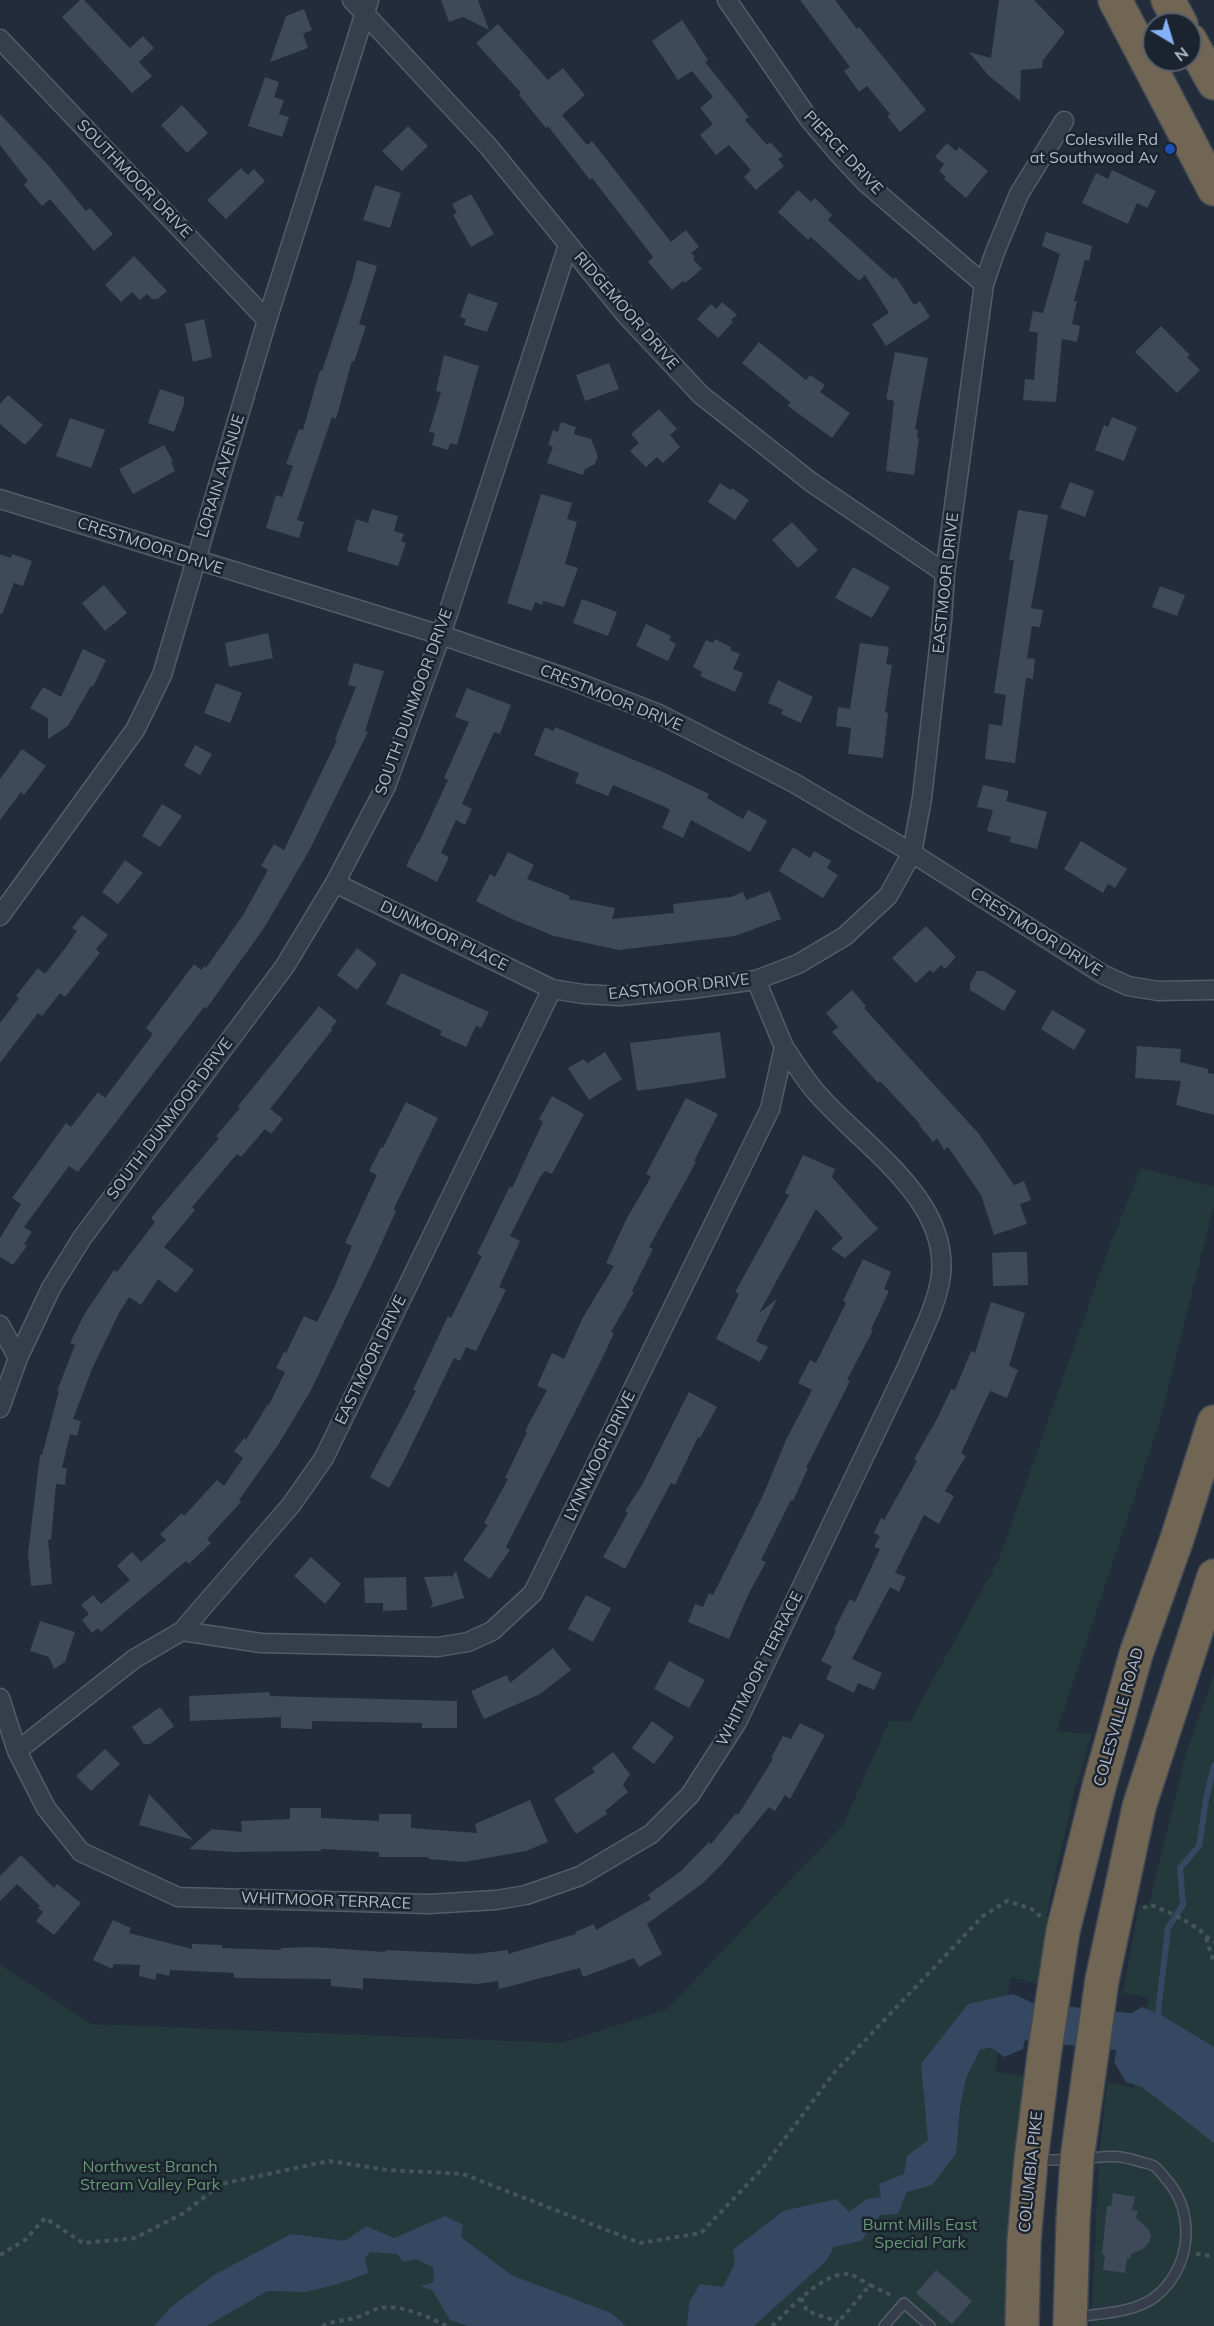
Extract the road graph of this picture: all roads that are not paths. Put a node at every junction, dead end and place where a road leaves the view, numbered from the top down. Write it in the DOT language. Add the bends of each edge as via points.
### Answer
graph roads {
  1 [pos="352,0"];
  2 [pos="727,0"];
  3 [pos="1115,0"];
  4 [pos="367,7"];
  5 [pos="0,39"];
  6 [pos="1202,62"];
  7 [pos="1214,83"];
  8 [pos="1064,122"];
  9 [pos="1214,189"];
  10 [pos="568,245"];
  11 [pos="984,284"];
  12 [pos="267,320"];
  13 [pos="0,499"];
  14 [pos="196,561"];
  15 [pos="945,573"];
  16 [pos="441,635"];
  17 [pos="912,853"];
  18 [pos="335,883"];
  19 [pos="0,916"];
  20 [pos="756,980"];
  21 [pos="552,989"];
  22 [pos="1214,990"];
  23 [pos="784,1047"];
  24 [pos="0,1325"];
  25 [pos="18,1358"];
  26 [pos="0,1408"];
  27 [pos="1214,1422"];
  28 [pos="1214,1576"];
  29 [pos="182,1631"];
  30 [pos="0,1698"];
  31 [pos="17,1751"];
  32 [pos="1051,2008"];
  33 [pos="1077,2159"];
  34 [pos="1031,2160"];
  35 [pos="1071,2322"];
  36 [pos="884,2326"];
  37 [pos="930,2326"];
  38 [pos="1022,2326"];
  1 -- 4 [label="street, RIDGEMOOR DRIVE"];
  2 -- 11 [label="street, PIERCE DRIVE" via="809,119 837,152 866,183"];
  3 -- 9 [label="highway"];
  4 -- 10 [label="street, RIDGEMOOR DRIVE"];
  4 -- 12 [label="street, LORAIN AVENUE"];
  5 -- 12 [label="street, SOUTHMOOR DRIVE"];
  6 -- 7 [label="highway"];
  8 -- 11 [label="street, EASTMOOR DRIVE" via="1019,194"];
  10 -- 15 [label="street, RIDGEMOOR DRIVE" via="626,315 701,395 811,482"];
  10 -- 16 [label="street, SOUTH DUNMOOR DRIVE"];
  11 -- 15 [label="street, EASTMOOR DRIVE"];
  12 -- 14 [label="street, LORAIN AVENUE"];
  13 -- 14 [label="street, CRESTMOOR DRIVE"];
  14 -- 16 [label="street, CRESTMOOR DRIVE"];
  14 -- 19 [label="street, LORAIN AVENUE" via="162,675 135,730"];
  15 -- 17 [label="street, EASTMOOR DRIVE" via="922,798"];
  16 -- 17 [label="street, CRESTMOOR DRIVE" via="658,714 794,783"];
  16 -- 18 [label="street, SOUTH DUNMOOR DRIVE" via="386,786"];
  17 -- 20 [label="street, EASTMOOR DRIVE" via="888,896 845,936 798,963"];
  17 -- 22 [label="street, CRESTMOOR DRIVE" via="1102,974 1128,986 1158,991"];
  18 -- 21 [label="street, DUNMOOR PLACE"];
  18 -- 25 [label="street, SOUTH DUNMOOR DRIVE" via="285,966 81,1238 51,1288"];
  20 -- 21 [label="street, EASTMOOR DRIVE" via="620,996"];
  20 -- 23 [label="street"];
  21 -- 29 [label="street, EASTMOOR DRIVE" via="324,1458 291,1505"];
  23 -- 29 [label="street, LYNNMOOR DRIVE" via="770,1109 533,1593 492,1631 468,1642 438,1647 261,1643"];
  23 -- 31 [label="street, WHITMOOR TERRACE" via="816,1092 917,1195 931,1219 940,1247 941,1274 933,1307 908,1365 737,1722 690,1795 651,1834 580,1876 526,1896 496,1900 429,1904 178,1897 81,1852 46,1808"];
  24 -- 25 [label="street"];
  25 -- 26 [label="street"];
  27 -- 32 [label="highway, COLESVILLE ROAD" via="1136,1654 1115,1729 1063,1930"];
  28 -- 33 [label="highway" via="1139,1807 1102,1980"];
  29 -- 31 [label="street, EASTMOOR DRIVE" via="134,1659"];
  30 -- 31 [label="street, WHITMOOR TERRACE"];
  32 -- 34 [label="highway, COLUMBIA PIKE"];
  33 -- 34 [label="lane"];
  33 -- 35 [label="highway"];
  33 -- 35 [label="lane" via="1110,2155 1154,2166 1176,2190 1187,2228 1184,2255 1175,2275 1154,2297 1129,2308"];
  34 -- 38 [label="highway, COLUMBIA PIKE"];
  36 -- 37 [label="lane" via="904,2303"];
}
